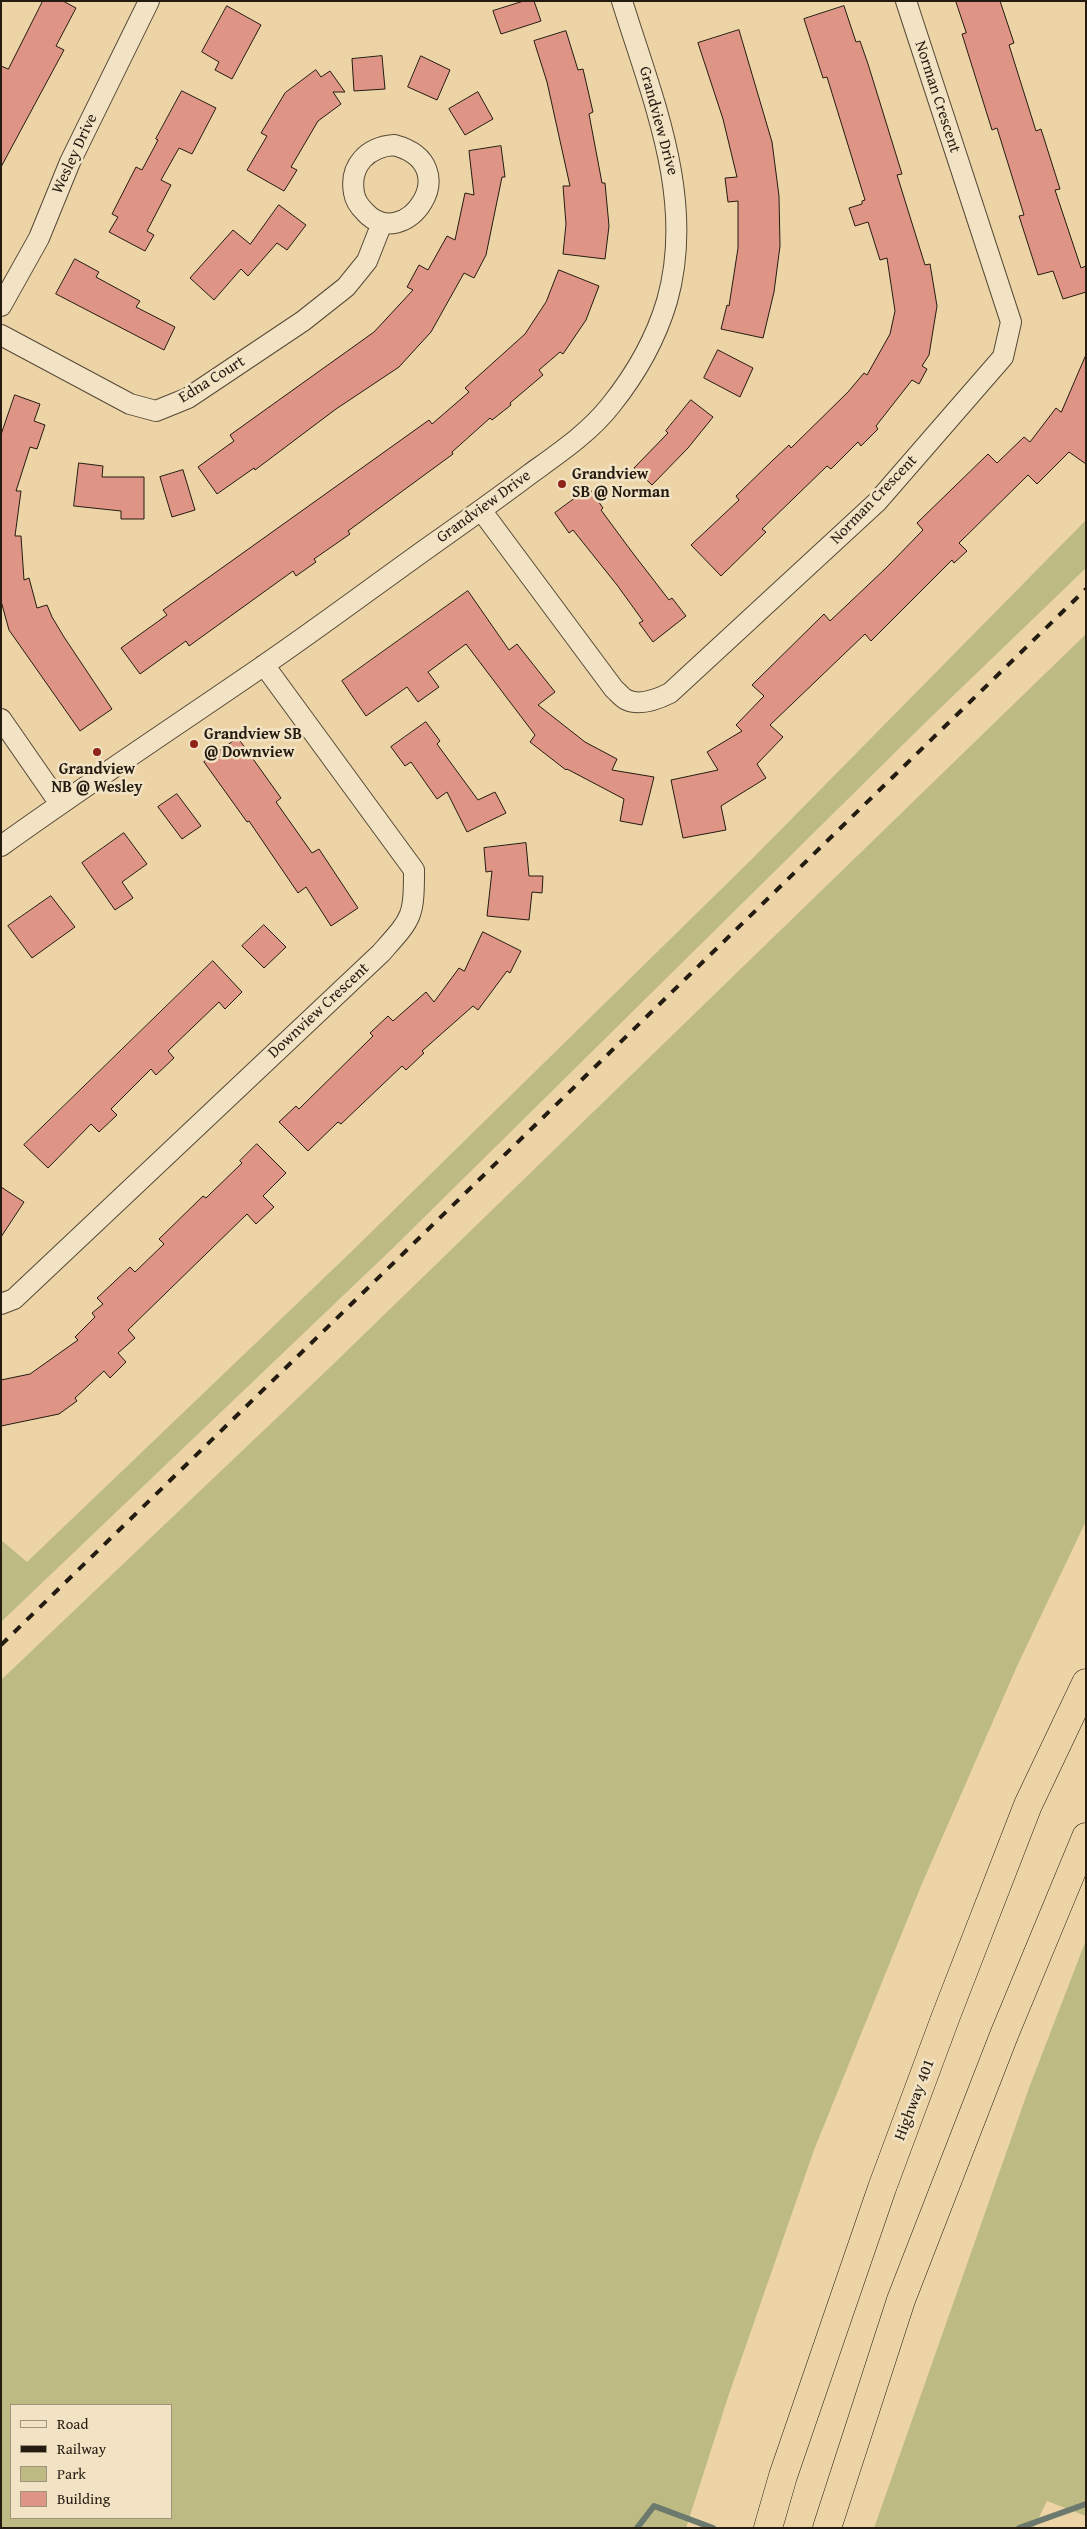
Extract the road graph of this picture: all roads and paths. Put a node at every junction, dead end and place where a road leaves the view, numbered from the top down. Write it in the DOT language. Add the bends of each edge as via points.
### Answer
graph roads {
  1 [pos="149,1"];
  2 [pos="622,1"];
  3 [pos="906,1"];
  4 [pos="382,223"];
  5 [pos="1,306"];
  6 [pos="1,335"];
  7 [pos="481,510"];
  8 [pos="264,666"];
  9 [pos="1,718"];
  10 [pos="60,804"];
  11 [pos="1,846"];
  12 [pos="1,1304"];
  13 [pos="1086,1683"];
  14 [pos="1086,1837"];
  15 [pos="768,2528"];
  16 [pos="827,2528"];
  1 -- 5 [label="street, Wesley Drive" via="70,162 39,238"];
  2 -- 7 [label="street, Grandview Drive" via="665,138 675,184 678,227 667,302 638,366 611,406 578,439"];
  3 -- 7 [label="street, Norman Crescent" via="1011,322 1003,357 876,502 670,693 658,699 643,702 627,700 614,689"];
  4 -- 6 [label="street, Edna Court" via="367,261 346,287 303,321 188,398 156,411 130,404"];
  7 -- 8 [label="street, Grandview Drive"];
  8 -- 10 [label="street, Grandview Drive"];
  8 -- 12 [label="street, Downview Crescent" via="414,870 414,903 408,922 381,953 14,1299"];
  9 -- 10 [label="street"];
  10 -- 11 [label="street, Grandview Drive"];
  13 -- 15 [label="highway, Highway 401" via="1028,1805 946,2016 882,2188"];
  14 -- 16 [label="highway" via="1004,2035 901,2300"];
}
